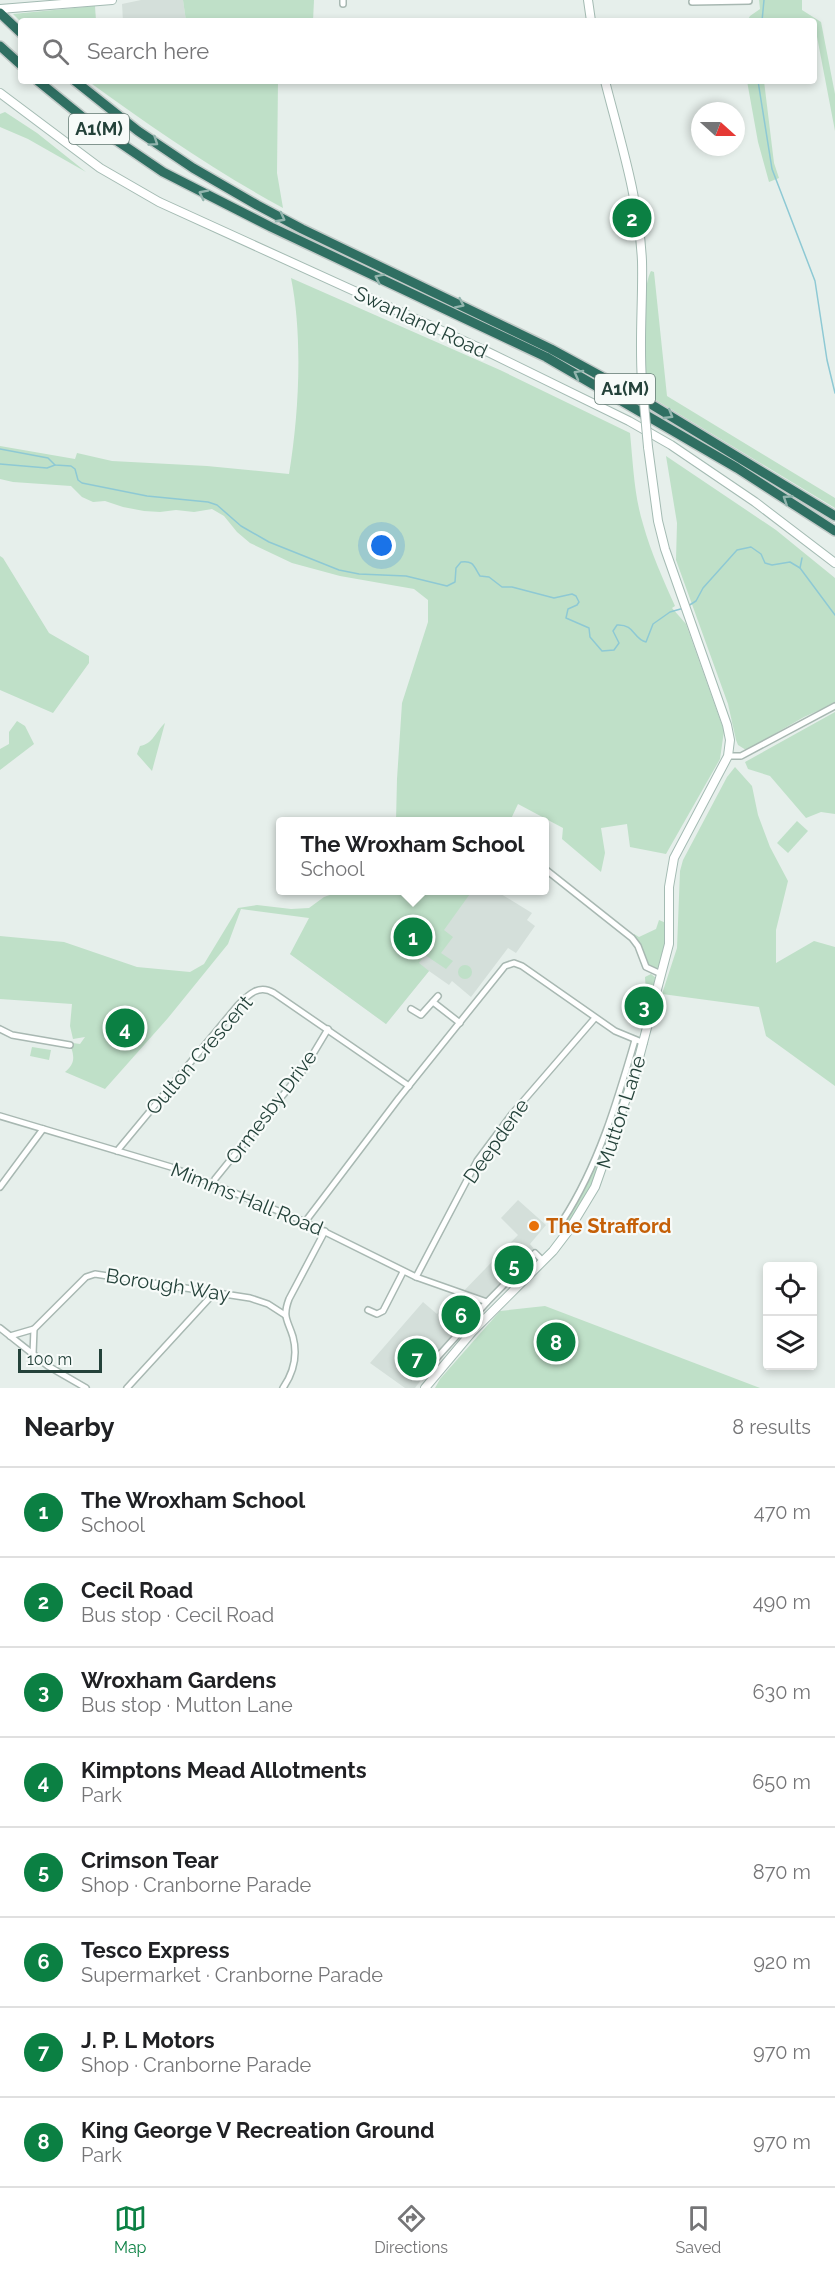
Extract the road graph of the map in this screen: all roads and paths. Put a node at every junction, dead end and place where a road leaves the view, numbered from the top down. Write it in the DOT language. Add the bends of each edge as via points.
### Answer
graph roads {
  1 [pos="112,0"];
  2 [pos="588,0"];
  3 [pos="714,1"];
  4 [pos="749,1"];
  5 [pos="69,2"];
  6 [pos="692,2"];
  7 [pos="0,11"];
  8 [pos="591,18"];
  9 [pos="0,22"];
  10 [pos="18,30"];
  11 [pos="18,37"];
  12 [pos="0,46"];
  13 [pos="18,62"];
  14 [pos="42,84"];
  15 [pos="79,84"];
  16 [pos="606,84"];
  17 [pos="0,93"];
  18 [pos="835,516"];
  19 [pos="835,531"];
  20 [pos="835,564"];
  21 [pos="835,706"];
  22 [pos="728,754"];
  23 [pos="549,872"];
  24 [pos="661,974"];
  25 [pos="438,996"];
  26 [pos="433,1002"];
  27 [pos="411,1009"];
  28 [pos="595,1018"];
  29 [pos="460,1023"];
  30 [pos="0,1029"];
  31 [pos="328,1029"];
  32 [pos="635,1040"];
  33 [pos="644,1042"];
  34 [pos="70,1045"];
  35 [pos="409,1086"];
  36 [pos="0,1116"];
  37 [pos="43,1129"];
  38 [pos="117,1151"];
  39 [pos="213,1185"];
  40 [pos="0,1187"];
  41 [pos="305,1222"];
  42 [pos="569,1230"];
  43 [pos="325,1231"];
  44 [pos="543,1261"];
  45 [pos="403,1272"];
  46 [pos="416,1277"];
  47 [pos="215,1292"];
  48 [pos="487,1302"];
  49 [pos="368,1310"];
  50 [pos="285,1315"];
  51 [pos="0,1328"];
  52 [pos="34,1329"];
  53 [pos="10,1336"];
  54 [pos="33,1354"];
  55 [pos="437,1373"];
  56 [pos="86,1388"];
  57 [pos="127,1388"];
  58 [pos="283,1388"];
  59 [pos="425,1388"];
  1 -- 5 [label="main road"];
  2 -- 8 [label="main road"];
  3 -- 4 [label="street"];
  3 -- 6 [label="street"];
  5 -- 7 [label="main road"];
  7 -- 10 [label="highway"];
  9 -- 11 [label="highway"];
  12 -- 13 [label="highway"];
  19 -- 14 [label="highway, A1(M), one-way" via="737,468 546,357 163,172"];
  15 -- 18 [label="highway, A1(M), one-way" via="193,168 302,229 584,366"];
  16 -- 22 [label="main road, bridge" via="637,213 642,261 639,350 658,521 727,725"];
  17 -- 20 [label="main road, Swanland Road" via="100,168 159,202 486,351 629,421 755,502"];
  21 -- 22 [label="street" via="741,756"];
  22 -- 24 [label="main road, Mutton Lane" via="674,858 669,887 669,944"];
  23 -- 24 [label="street" via="625,930 638,946 646,967"];
  24 -- 33 [label="main road, Mutton Lane"];
  25 -- 26 [label="street"];
  26 -- 27 [label="street" via="421,1015"];
  26 -- 29 [label="street"];
  28 -- 29 [label="street" via="514,963 502,968"];
  28 -- 32 [label="street"];
  28 -- 46 [label="street, Deepdene" via="512,1113 477,1161"];
  29 -- 35 [label="street"];
  30 -- 34 [label="street" via="12,1035"];
  31 -- 35 [label="street, Oulton Crescent"];
  31 -- 38 [label="street, Oulton Crescent" via="271,990 251,992"];
  31 -- 39 [label="street, Ormesby Drive" via="304,1069"];
  32 -- 33 [label="street"];
  32 -- 42 [label="street, Mutton Lane" via="597,1155 563,1220 563,1226"];
  33 -- 42 [label="main road, Mutton Lane" via="601,1175"];
  35 -- 41 [label="street"];
  36 -- 37 [label="street, Mimms Hall Road"];
  37 -- 38 [label="street, Mimms Hall Road"];
  37 -- 40 [label="street"];
  38 -- 39 [label="street, Mimms Hall Road"];
  39 -- 41 [label="street, Mimms Hall Road"];
  41 -- 43 [label="street, Mimms Hall Road"];
  42 -- 44 [label="main road, Mutton Lane"];
  43 -- 45 [label="street, Mimms Hall Road"];
  43 -- 50 [label="street" via="289,1299"];
  44 -- 48 [label="street" via="535,1253"];
  44 -- 55 [label="main road, Mutton Lane"];
  45 -- 46 [label="street, Mimms Hall Road"];
  45 -- 49 [label="street" via="380,1314"];
  46 -- 48 [label="street, Mimms Hall Road"];
  47 -- 50 [label="street, Borough Way" via="258,1300"];
  47 -- 52 [label="street, Borough Way" via="90,1275"];
  47 -- 57 [label="street"];
  48 -- 55 [label="street" via="433,1362"];
  50 -- 58 [label="street" via="295,1354 290,1378"];
  51 -- 53 [label="street"];
  52 -- 53 [label="street"];
  52 -- 54 [label="street"];
  53 -- 54 [label="street"];
  54 -- 56 [label="street"];
  55 -- 59 [label="main road, Mutton Lane"];
}
